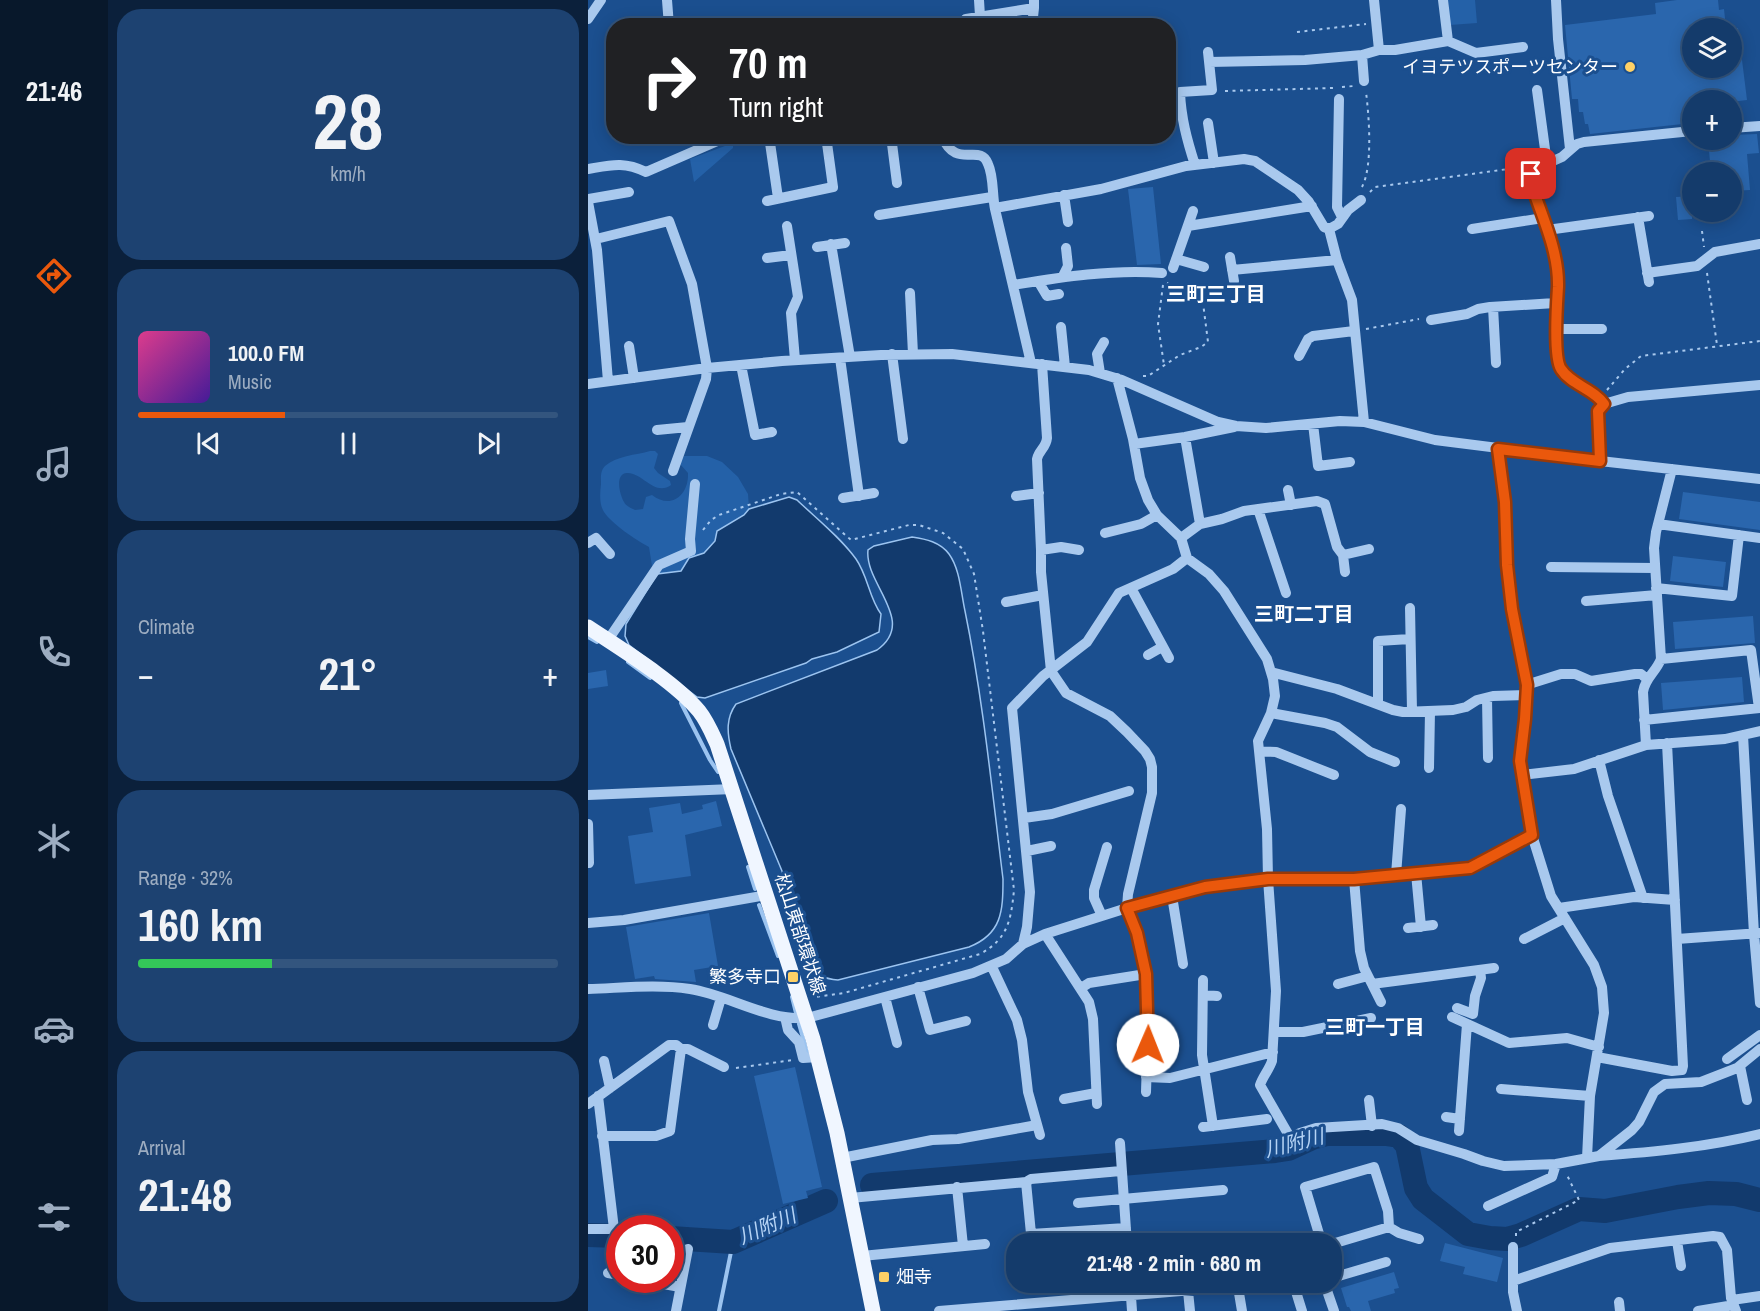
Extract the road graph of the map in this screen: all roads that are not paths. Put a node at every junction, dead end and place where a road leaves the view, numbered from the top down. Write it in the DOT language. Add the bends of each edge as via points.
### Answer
graph roads {
  1 [pos="667,0"];
  2 [pos="979,0"];
  3 [pos="1374,0"];
  4 [pos="1443,0"];
  5 [pos="1556,0"];
  6 [pos="1034,4"];
  7 [pos="594,6"];
  8 [pos="980,16"];
  9 [pos="668,18"];
  10 [pos="971,18"];
  11 [pos="588,19"];
  12 [pos="1448,42"];
  13 [pos="1523,47"];
  14 [pos="1379,50"];
  15 [pos="1362,55"];
  16 [pos="1365,83"];
  17 [pos="1537,90"];
  18 [pos="1339,99"];
  19 [pos="1208,123"];
  20 [pos="1760,126"];
  21 [pos="1742,127"];
  22 [pos="1682,132"];
  23 [pos="711,144"];
  24 [pos="770,144"];
  25 [pos="827,144"];
  26 [pos="892,144"];
  27 [pos="945,144"];
  28 [pos="1570,149"];
  29 [pos="1214,163"];
  30 [pos="1547,164"];
  31 [pos="1196,165"];
  32 [pos="588,169"];
  33 [pos="897,183"];
  34 [pos="629,192"];
  35 [pos="1064,195"];
  36 [pos="778,198"];
  37 [pos="1361,200"];
  38 [pos="588,201"];
  39 [pos="767,201"];
  40 [pos="993,203"];
  41 [pos="1312,206"];
  42 [pos="1193,211"];
  43 [pos="879,215"];
  44 [pos="1342,217"];
  45 [pos="1543,218"];
  46 [pos="1068,222"];
  47 [pos="787,226"];
  48 [pos="1188,226"];
  49 [pos="1472,228"];
  50 [pos="1329,230"];
  51 [pos="1547,230"];
  52 [pos="596,238"];
  53 [pos="845,243"];
  54 [pos="831,244"];
  55 [pos="1760,244"];
  56 [pos="817,247"];
  57 [pos="1066,248"];
  58 [pos="791,255"];
  59 [pos="1230,257"];
  60 [pos="766,258"];
  61 [pos="1337,260"];
  62 [pos="1171,267"];
  63 [pos="1204,267"];
  64 [pos="593,269"];
  65 [pos="1064,276"];
  66 [pos="1038,281"];
  67 [pos="1013,285"];
  68 [pos="910,293"];
  69 [pos="1059,294"];
  70 [pos="1555,303"];
  71 [pos="1493,307"];
  72 [pos="1431,320"];
  73 [pos="1061,327"];
  74 [pos="1557,329"];
  75 [pos="1602,329"];
  76 [pos="1354,331"];
  77 [pos="1104,342"];
  78 [pos="629,346"];
  79 [pos="892,354"];
  80 [pos="914,354"];
  81 [pos="1299,356"];
  82 [pos="845,357"];
  83 [pos="795,360"];
  84 [pos="1496,363"];
  85 [pos="1036,364"];
  86 [pos="741,365"];
  87 [pos="1065,367"];
  88 [pos="707,368"];
  89 [pos="1100,373"];
  90 [pos="634,378"];
  91 [pos="1120,379"];
  92 [pos="608,381"];
  93 [pos="588,384"];
  94 [pos="1760,384"];
  95 [pos="1602,401"];
  96 [pos="1364,422"];
  97 [pos="1313,424"];
  98 [pos="1236,426"];
  99 [pos="688,427"];
  100 [pos="657,430"];
  101 [pos="772,432"];
  102 [pos="1185,437"];
  103 [pos="903,439"];
  104 [pos="1134,444"];
  105 [pos="1498,449"];
  106 [pos="1600,461"];
  107 [pos="1350,462"];
  108 [pos="1672,469"];
  109 [pos="673,471"];
  110 [pos="1760,479"];
  111 [pos="695,484"];
  112 [pos="1288,490"];
  113 [pos="874,493"];
  114 [pos="1039,494"];
  115 [pos="859,496"];
  116 [pos="1016,496"];
  117 [pos="843,498"];
  118 [pos="1291,505"];
  119 [pos="1258,509"];
  120 [pos="1157,515"];
  121 [pos="1200,524"];
  122 [pos="1658,524"];
  123 [pos="1105,534"];
  124 [pos="1738,536"];
  125 [pos="1181,538"];
  126 [pos="1760,538"];
  127 [pos="588,543"];
  128 [pos="1369,549"];
  129 [pos="1041,550"];
  130 [pos="1079,550"];
  131 [pos="610,554"];
  132 [pos="1343,555"];
  133 [pos="1187,558"];
  134 [pos="1551,567"];
  135 [pos="1654,567"];
  136 [pos="1345,572"];
  137 [pos="1131,588"];
  138 [pos="1657,592"];
  139 [pos="1286,593"];
  140 [pos="1043,595"];
  141 [pos="1586,601"];
  142 [pos="1006,602"];
  143 [pos="1410,608"];
  144 [pos="588,627"];
  145 [pos="1410,639"];
  146 [pos="608,640"];
  147 [pos="1162,647"];
  148 [pos="1148,655"];
  149 [pos="1169,658"];
  150 [pos="1661,658"];
  151 [pos="1051,671"];
  152 [pos="1271,672"];
  153 [pos="1647,679"];
  154 [pos="1526,690"];
  155 [pos="1487,698"];
  156 [pos="1378,704"];
  157 [pos="1759,708"];
  158 [pos="1412,711"];
  159 [pos="1430,711"];
  160 [pos="1271,713"];
  161 [pos="1644,720"];
  162 [pos="1760,731"];
  163 [pos="1743,735"];
  164 [pos="1667,743"];
  165 [pos="1646,745"];
  166 [pos="1259,751"];
  167 [pos="1488,758"];
  168 [pos="1599,760"];
  169 [pos="1395,762"];
  170 [pos="1429,768"];
  171 [pos="1334,775"];
  172 [pos="1521,775"];
  173 [pos="733,789"];
  174 [pos="1129,791"];
  175 [pos="588,795"];
  176 [pos="1401,809"];
  177 [pos="1024,818"];
  178 [pos="588,824"];
  179 [pos="1532,835"];
  180 [pos="1052,846"];
  181 [pos="1107,847"];
  182 [pos="1027,852"];
  183 [pos="589,862"];
  184 [pos="1416,873"];
  185 [pos="1396,875"];
  186 [pos="1268,879"];
  187 [pos="1354,879"];
  188 [pos="767,895"];
  189 [pos="1172,896"];
  190 [pos="1643,898"];
  191 [pos="1675,900"];
  192 [pos="1127,908"];
  193 [pos="1559,908"];
  194 [pos="1102,916"];
  195 [pos="1565,918"];
  196 [pos="588,923"];
  197 [pos="1433,925"];
  198 [pos="1421,927"];
  199 [pos="1408,928"];
  200 [pos="1757,933"];
  201 [pos="1045,934"];
  202 [pos="1524,939"];
  203 [pos="1677,939"];
  204 [pos="1023,944"];
  205 [pos="1183,964"];
  206 [pos="992,966"];
  207 [pos="1494,968"];
  208 [pos="1480,970"];
  209 [pos="1146,974"];
  210 [pos="1203,980"];
  211 [pos="1370,980"];
  212 [pos="1338,984"];
  213 [pos="918,987"];
  214 [pos="1081,988"];
  215 [pos="588,989"];
  216 [pos="1203,995"];
  217 [pos="1217,996"];
  218 [pos="885,997"];
  219 [pos="721,998"];
  220 [pos="1381,1002"];
  221 [pos="1760,1003"];
  222 [pos="785,1017"];
  223 [pos="807,1018"];
  224 [pos="1371,1018"];
  225 [pos="966,1021"];
  226 [pos="1467,1024"];
  227 [pos="713,1025"];
  228 [pos="1275,1032"];
  229 [pos="1760,1035"];
  230 [pos="897,1043"];
  231 [pos="681,1049"];
  232 [pos="1760,1049"];
  233 [pos="1273,1052"];
  234 [pos="1598,1052"];
  235 [pos="810,1057"];
  236 [pos="1727,1059"];
  237 [pos="604,1061"];
  238 [pos="1740,1066"];
  239 [pos="724,1068"];
  240 [pos="1203,1069"];
  241 [pos="1146,1077"];
  242 [pos="610,1088"];
  243 [pos="1501,1089"];
  244 [pos="1146,1092"];
  245 [pos="598,1096"];
  246 [pos="1590,1096"];
  247 [pos="1064,1099"];
  248 [pos="1369,1100"];
  249 [pos="1747,1100"];
  250 [pos="588,1104"];
  251 [pos="1446,1117"];
  252 [pos="1460,1119"];
  253 [pos="1260,1123"];
  254 [pos="1372,1126"];
  255 [pos="1459,1131"];
  256 [pos="1760,1134"];
  257 [pos="602,1136"];
  258 [pos="1120,1143"];
  259 [pos="1593,1157"];
  260 [pos="842,1158"];
  261 [pos="1559,1163"];
  262 [pos="1121,1167"];
  263 [pos="1026,1182"];
  264 [pos="957,1187"];
  265 [pos="1217,1193"];
  266 [pos="850,1198"];
  267 [pos="1123,1199"];
  268 [pos="1078,1203"];
  269 [pos="1488,1206"];
  270 [pos="615,1215"];
  271 [pos="1389,1227"];
  272 [pos="1126,1228"];
  273 [pos="588,1229"];
  274 [pos="606,1229"];
  275 [pos="1031,1233"];
  276 [pos="1083,1233"];
  277 [pos="1126,1233"];
  278 [pos="1319,1233"];
  279 [pos="1419,1239"];
  280 [pos="1677,1240"];
  281 [pos="1342,1241"];
  282 [pos="985,1244"];
  283 [pos="963,1246"];
  284 [pos="1513,1247"];
  285 [pos="688,1249"];
  286 [pos="862,1256"];
  287 [pos="1386,1262"];
  288 [pos="1681,1266"];
  289 [pos="684,1268"];
  290 [pos="1342,1275"];
  291 [pos="1513,1281"];
  292 [pos="679,1293"];
  293 [pos="1131,1293"];
  294 [pos="1165,1293"];
  295 [pos="1188,1293"];
  296 [pos="1239,1293"];
  297 [pos="1295,1293"];
  298 [pos="1328,1293"];
  299 [pos="1131,1296"];
  300 [pos="1760,1296"];
  301 [pos="1734,1305"];
  302 [pos="1031,1307"];
  303 [pos="974,1310"];
  304 [pos="676,1311"];
  305 [pos="873,1311"];
  306 [pos="939,1311"];
  307 [pos="1132,1311"];
  308 [pos="1190,1311"];
  309 [pos="1242,1311"];
  310 [pos="1302,1311"];
  311 [pos="1334,1311"];
  312 [pos="1516,1311"];
  313 [pos="1698,1311"];
  1 -- 9 [label="street"];
  2 -- 8 [label="street"];
  3 -- 14 [label="street"];
  4 -- 12 [label="street"];
  5 -- 28 [label="street"];
  6 -- 8 [label="street"];
  7 -- 11 [label="street"];
  8 -- 10 [label="street"];
  12 -- 13 [label="street" via="1476,53"];
  12 -- 14 [label="street"];
  14 -- 15 [label="street"];
  15 -- 16 [label="street"];
  15 -- 31 [label="street" via="1305,60 1209,57 1212,90 1180,92 1184,130"];
  17 -- 30 [label="street"];
  18 -- 44 [label="street" via="1337,207"];
  19 -- 29 [label="street"];
  20 -- 21 [label="street"];
  22 -- 28 [label="street" via="1584,142"];
  23 -- 32 [label="street" via="646,172 618,164"];
  24 -- 36 [label="street"];
  25 -- 36 [label="street" via="833,187"];
  26 -- 33 [label="street"];
  27 -- 40 [label="street" via="959,155 974,154 986,159"];
  28 -- 30 [label="street"];
  29 -- 31 [label="street"];
  29 -- 41 [label="street" via="1255,161 1298,190"];
  30 -- 45 [label="street" via="1533,170 1530,180"];
  31 -- 35 [label="street"];
  34 -- 38 [label="street"];
  35 -- 40 [label="street"];
  35 -- 46 [label="street"];
  36 -- 39 [label="street"];
  37 -- 44 [label="street"];
  38 -- 52 [label="street"];
  40 -- 43 [label="street"];
  40 -- 67 [label="street"];
  41 -- 48 [label="street"];
  41 -- 50 [label="street"];
  42 -- 48 [label="street"];
  44 -- 50 [label="street"];
  45 -- 49 [label="street"];
  45 -- 51 [label="street"];
  47 -- 58 [label="street"];
  48 -- 62 [label="street"];
  50 -- 61 [label="street"];
  51 -- 55 [label="street" via="1644,217 1648,277 1697,266 1715,252"];
  51 -- 70 [label="street" via="1556,264"];
  52 -- 64 [label="street"];
  52 -- 88 [label="street" via="669,221 692,284"];
  53 -- 54 [label="street"];
  54 -- 56 [label="street"];
  54 -- 82 [label="street"];
  57 -- 65 [label="street" via="1068,266"];
  58 -- 60 [label="street"];
  58 -- 83 [label="street" via="798,297 791,313"];
  59 -- 61 [label="street" via="1233,275"];
  61 -- 76 [label="street" via="1350,292"];
  62 -- 63 [label="street"];
  62 -- 65 [label="street"];
  64 -- 92 [label="street"];
  65 -- 66 [label="street"];
  66 -- 67 [label="street"];
  66 -- 69 [label="street" via="1047,296"];
  67 -- 85 [label="street"];
  68 -- 80 [label="street"];
  70 -- 71 [label="street"];
  70 -- 74 [label="street"];
  71 -- 72 [label="street"];
  71 -- 84 [label="street"];
  73 -- 87 [label="street"];
  74 -- 75 [label="street"];
  74 -- 95 [label="street" via="1560,368"];
  76 -- 81 [label="street" via="1313,336"];
  76 -- 96 [label="street"];
  77 -- 89 [label="street" via="1097,354"];
  78 -- 90 [label="street"];
  79 -- 80 [label="street"];
  79 -- 82 [label="street"];
  79 -- 103 [label="street"];
  80 -- 85 [label="street" via="952,354"];
  82 -- 83 [label="street"];
  82 -- 115 [label="street"];
  83 -- 86 [label="street"];
  85 -- 87 [label="street"];
  85 -- 114 [label="street" via="1047,438 1037,459"];
  86 -- 88 [label="street"];
  86 -- 101 [label="street" via="755,435"];
  87 -- 89 [label="street"];
  88 -- 90 [label="street"];
  88 -- 99 [label="street"];
  89 -- 91 [label="street"];
  90 -- 92 [label="street"];
  91 -- 98 [label="street" via="1218,422"];
  91 -- 104 [label="street"];
  92 -- 93 [label="street"];
  94 -- 95 [label="street"];
  95 -- 106 [label="street" via="1598,411"];
  96 -- 97 [label="street"];
  96 -- 105 [label="street" via="1436,440"];
  97 -- 98 [label="street"];
  97 -- 107 [label="street" via="1318,466"];
  98 -- 102 [label="street"];
  99 -- 100 [label="street"];
  99 -- 109 [label="street"];
  102 -- 104 [label="street"];
  102 -- 121 [label="street"];
  104 -- 120 [label="street" via="1140,478"];
  105 -- 106 [label="street"];
  105 -- 154 [label="street" via="1512,609"];
  106 -- 108 [label="street"];
  108 -- 110 [label="street"];
  108 -- 122 [label="street"];
  111 -- 146 [label="street" via="691,551 659,565"];
  112 -- 118 [label="street"];
  113 -- 115 [label="street"];
  114 -- 116 [label="street"];
  114 -- 129 [label="street"];
  115 -- 117 [label="street"];
  118 -- 119 [label="street"];
  118 -- 132 [label="street" via="1317,501 1325,504"];
  119 -- 121 [label="street"];
  119 -- 139 [label="street"];
  120 -- 123 [label="street"];
  120 -- 125 [label="street"];
  121 -- 125 [label="street"];
  122 -- 124 [label="street"];
  122 -- 135 [label="street"];
  124 -- 126 [label="street"];
  124 -- 138 [label="street" via="1732,596"];
  125 -- 133 [label="street"];
  127 -- 131 [label="street" via="596,538"];
  128 -- 132 [label="street"];
  129 -- 130 [label="street"];
  129 -- 140 [label="street"];
  132 -- 136 [label="street"];
  133 -- 137 [label="street" via="1173,569"];
  133 -- 152 [label="street" via="1224,591 1267,659"];
  134 -- 135 [label="street"];
  135 -- 138 [label="street"];
  137 -- 147 [label="street"];
  137 -- 151 [label="street" via="1119,593 1087,642"];
  138 -- 141 [label="street"];
  138 -- 150 [label="street"];
  140 -- 142 [label="street"];
  140 -- 151 [label="street"];
  143 -- 145 [label="street"];
  144 -- 146 [label="main road, 松山東部環状線"];
  145 -- 156 [label="street" via="1378,641"];
  145 -- 158 [label="street"];
  146 -- 173 [label="main road, 松山東部環状線" via="699,712 717,744"];
  147 -- 148 [label="street"];
  147 -- 149 [label="street"];
  150 -- 153 [label="street"];
  150 -- 157 [label="street" via="1751,650"];
  151 -- 177 [label="street" via="1012,708"];
  151 -- 192 [label="street" via="1066,693 1110,716 1150,759 1152,793"];
  152 -- 156 [label="street"];
  152 -- 160 [label="street" via="1275,696"];
  153 -- 154 [label="street" via="1635,674 1591,681 1575,674 1561,674"];
  153 -- 161 [label="street" via="1642,692"];
  154 -- 155 [label="street"];
  154 -- 172 [label="street"];
  155 -- 159 [label="street" via="1466,707"];
  155 -- 167 [label="street"];
  156 -- 158 [label="street"];
  157 -- 161 [label="street"];
  158 -- 159 [label="street"];
  159 -- 170 [label="street"];
  160 -- 166 [label="street" via="1258,741"];
  160 -- 169 [label="street" via="1337,727 1370,752"];
  161 -- 165 [label="street"];
  162 -- 163 [label="street"];
  163 -- 164 [label="street"];
  163 -- 200 [label="street"];
  164 -- 165 [label="street"];
  164 -- 191 [label="street"];
  165 -- 168 [label="street"];
  166 -- 171 [label="street" via="1276,752"];
  166 -- 186 [label="street" via="1268,829"];
  168 -- 172 [label="street" via="1574,768"];
  168 -- 190 [label="street"];
  172 -- 179 [label="street"];
  173 -- 175 [label="street"];
  173 -- 188 [label="main road, 松山東部環状線"];
  174 -- 177 [label="street" via="1052,814"];
  176 -- 185 [label="street"];
  177 -- 182 [label="street"];
  178 -- 183 [label="street"];
  179 -- 184 [label="street" via="1470,868"];
  179 -- 193 [label="street" via="1551,896"];
  180 -- 182 [label="street"];
  181 -- 194 [label="street" via="1094,890"];
  182 -- 204 [label="street" via="1030,892"];
  184 -- 185 [label="street"];
  184 -- 198 [label="street"];
  185 -- 187 [label="street"];
  186 -- 187 [label="street"];
  186 -- 189 [label="street" via="1205,887"];
  186 -- 228 [label="street" via="1275,966"];
  187 -- 211 [label="street" via="1360,951"];
  188 -- 196 [label="street"];
  188 -- 223 [label="main road, 松山東部環状線"];
  189 -- 192 [label="street"];
  189 -- 205 [label="street"];
  190 -- 191 [label="street"];
  190 -- 193 [label="street"];
  191 -- 203 [label="street"];
  192 -- 194 [label="street"];
  192 -- 209 [label="street"];
  193 -- 195 [label="street"];
  194 -- 201 [label="street"];
  195 -- 202 [label="street"];
  195 -- 234 [label="street" via="1594,965 1602,987 1604,1012"];
  197 -- 198 [label="street"];
  198 -- 199 [label="street"];
  200 -- 203 [label="street"];
  200 -- 221 [label="street"];
  201 -- 204 [label="street"];
  201 -- 214 [label="street"];
  203 -- 234 [label="street" via="1682,1070 1672,1071"];
  204 -- 206 [label="street"];
  206 -- 213 [label="street"];
  206 -- 260 [label="street" via="1017,1020 1038,1130 932,1140"];
  207 -- 208 [label="street"];
  208 -- 211 [label="street"];
  208 -- 226 [label="street" via="1473,1014 1455,1013"];
  209 -- 214 [label="street" via="1089,983"];
  209 -- 241 [label="street"];
  210 -- 216 [label="street"];
  211 -- 212 [label="street"];
  211 -- 220 [label="street"];
  213 -- 218 [label="street"];
  213 -- 225 [label="street" via="930,1030"];
  214 -- 247 [label="street" via="1093,1019 1096,1099"];
  215 -- 219 [label="street" via="692,989"];
  216 -- 217 [label="street"];
  216 -- 240 [label="street"];
  218 -- 223 [label="street"];
  218 -- 230 [label="street"];
  219 -- 222 [label="street"];
  219 -- 227 [label="street"];
  222 -- 223 [label="street"];
  222 -- 235 [label="street" via="788,1030"];
  223 -- 235 [label="main road, 松山東部環状線"];
  224 -- 228 [label="street" via="1303,1032"];
  226 -- 234 [label="street" via="1509,1042 1567,1038"];
  226 -- 252 [label="street"];
  228 -- 233 [label="street"];
  229 -- 236 [label="street"];
  231 -- 239 [label="street"];
  231 -- 242 [label="street" via="676,1044 669,1045"];
  231 -- 257 [label="street" via="670,1131 656,1136"];
  232 -- 238 [label="street"];
  233 -- 240 [label="street"];
  233 -- 254 [label="street" via="1270,1069 1260,1085 1291,1139 1316,1128"];
  234 -- 246 [label="street"];
  235 -- 260 [label="main road, 松山東部環状線"];
  237 -- 242 [label="street"];
  238 -- 249 [label="street"];
  238 -- 259 [label="street" via="1701,1082 1665,1084 1654,1092 1632,1130"];
  240 -- 241 [label="street" via="1170,1077"];
  240 -- 253 [label="street" via="1208,1126"];
  241 -- 244 [label="street"];
  242 -- 245 [label="street"];
  243 -- 246 [label="street"];
  245 -- 250 [label="street"];
  245 -- 257 [label="street"];
  246 -- 259 [label="street"];
  248 -- 254 [label="street"];
  251 -- 252 [label="street"];
  252 -- 255 [label="street"];
  254 -- 261 [label="street" via="1398,1128 1418,1140 1504,1166"];
  256 -- 259 [label="street" via="1678,1149"];
  257 -- 270 [label="street"];
  258 -- 262 [label="street"];
  259 -- 261 [label="street"];
  260 -- 266 [label="main road, 松山東部環状線"];
  261 -- 269 [label="street" via="1552,1177"];
  262 -- 263 [label="street"];
  262 -- 267 [label="street"];
  263 -- 264 [label="street"];
  263 -- 275 [label="street"];
  264 -- 266 [label="street"];
  264 -- 283 [label="street"];
  265 -- 267 [label="street" via="1172,1200"];
  266 -- 286 [label="main road, 松山東部環状線"];
  267 -- 268 [label="street"];
  267 -- 272 [label="street"];
  271 -- 278 [label="street" via="1374,1167 1305,1187"];
  271 -- 279 [label="street"];
  271 -- 281 [label="street"];
  272 -- 276 [label="street"];
  272 -- 277 [label="street"];
  273 -- 274 [label="street"];
  280 -- 288 [label="street"];
  280 -- 291 [label="street" via="1610,1248"];
  280 -- 301 [label="street" via="1719,1237 1727,1250"];
  282 -- 283 [label="street"];
  283 -- 286 [label="street"];
  284 -- 291 [label="street"];
  285 -- 289 [label="street"];
  286 -- 305 [label="main road, 松山東部環状線"];
  287 -- 290 [label="street"];
  291 -- 312 [label="street"];
  292 -- 304 [label="street"];
  293 -- 299 [label="street"];
  294 -- 299 [label="street"];
  295 -- 308 [label="street"];
  296 -- 309 [label="street"];
  297 -- 310 [label="street"];
  298 -- 311 [label="street"];
  299 -- 302 [label="street"];
  299 -- 307 [label="street"];
  300 -- 301 [label="street"];
  301 -- 313 [label="street"];
  302 -- 303 [label="street"];
  303 -- 306 [label="street"];
}
